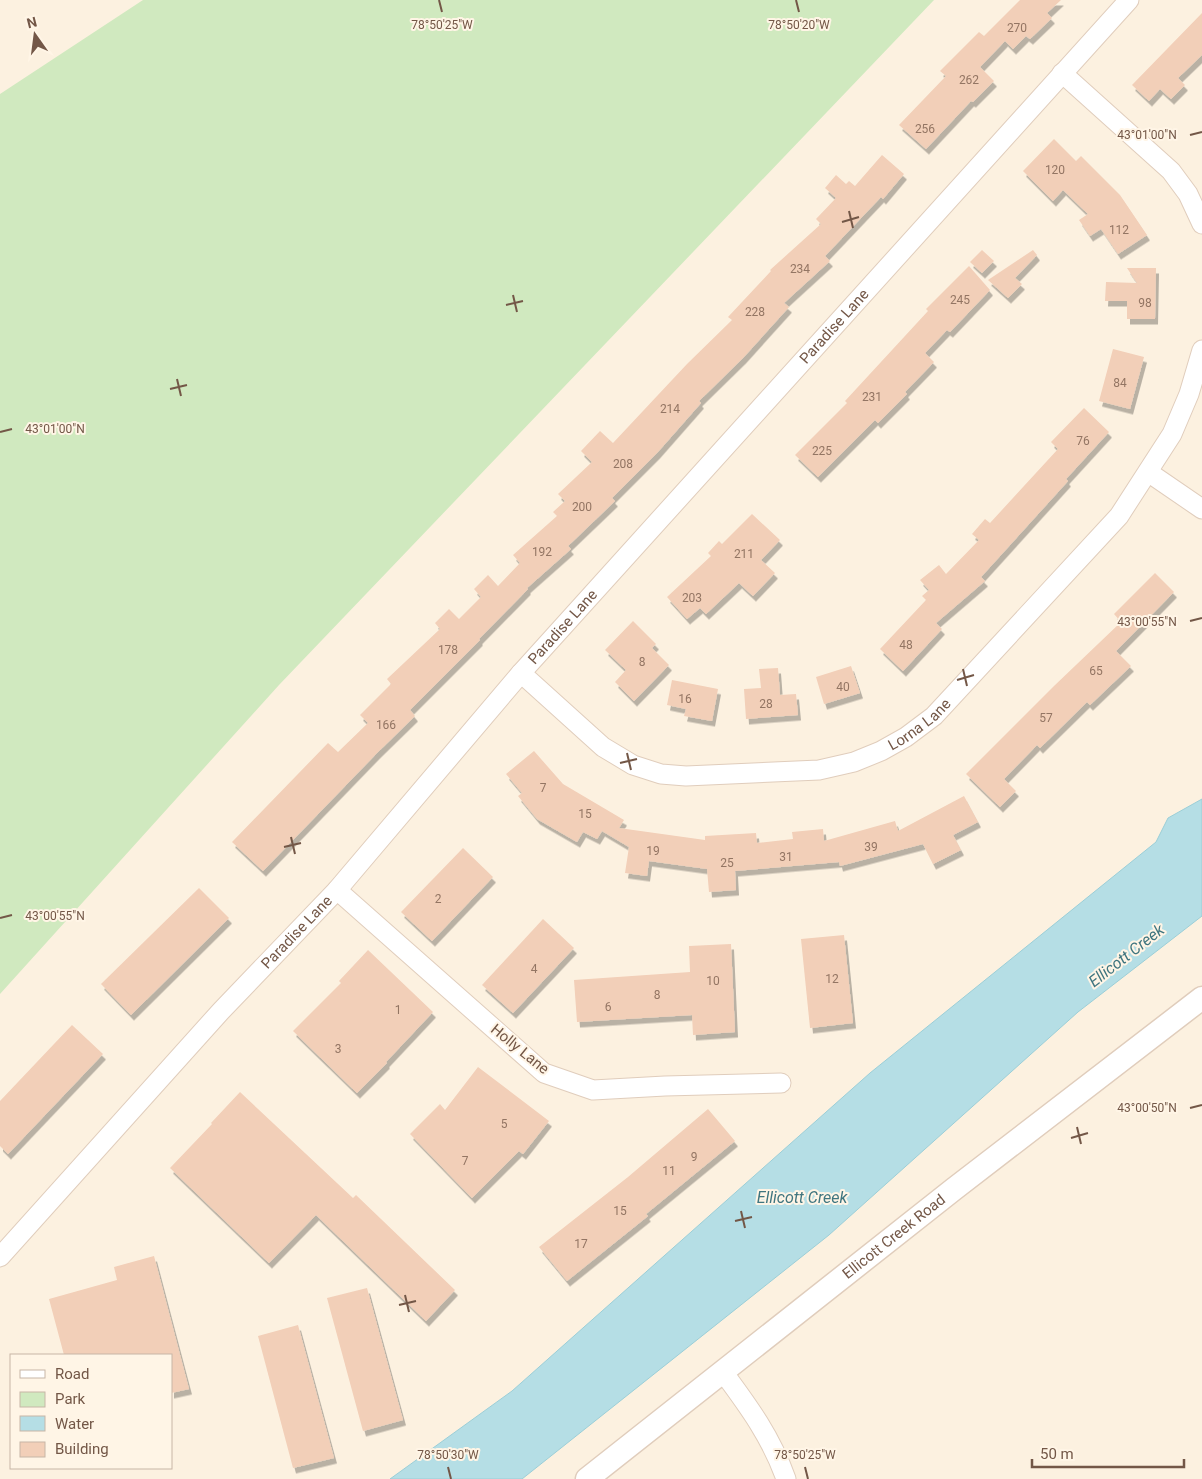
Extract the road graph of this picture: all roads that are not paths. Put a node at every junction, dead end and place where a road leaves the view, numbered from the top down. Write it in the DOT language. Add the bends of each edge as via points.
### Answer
graph roads {
  1 [pos="1129,0"];
  2 [pos="1062,74"];
  3 [pos="1202,224"];
  4 [pos="1202,350"];
  5 [pos="1148,472"];
  6 [pos="1202,509"];
  7 [pos="521,672"];
  8 [pos="337,890"];
  9 [pos="1202,998"];
  10 [pos="781,1083"];
  11 [pos="0,1257"];
  12 [pos="723,1372"];
  13 [pos="588,1479"];
  14 [pos="786,1479"];
  1 -- 2 [label="street, Paradise Lane"];
  2 -- 3 [label="street" via="1171,171 1188,194"];
  2 -- 7 [label="street, Paradise Lane"];
  4 -- 5 [label="street, Lorna Lane" via="1189,394 1172,434"];
  5 -- 6 [label="street"];
  5 -- 7 [label="street, Lorna Lane" via="1119,516 934,716 906,737 854,762 819,770 686,776 661,774 633,764 603,747"];
  7 -- 8 [label="street, Paradise Lane"];
  8 -- 10 [label="street, Holly Lane" via="544,1073 593,1090"];
  8 -- 11 [label="street, Paradise Lane" via="221,1012"];
  9 -- 12 [label="street, Ellicott Creek Road"];
  12 -- 13 [label="street, Ellicott Creek Road"];
  12 -- 14 [label="street" via="756,1416"];
}
